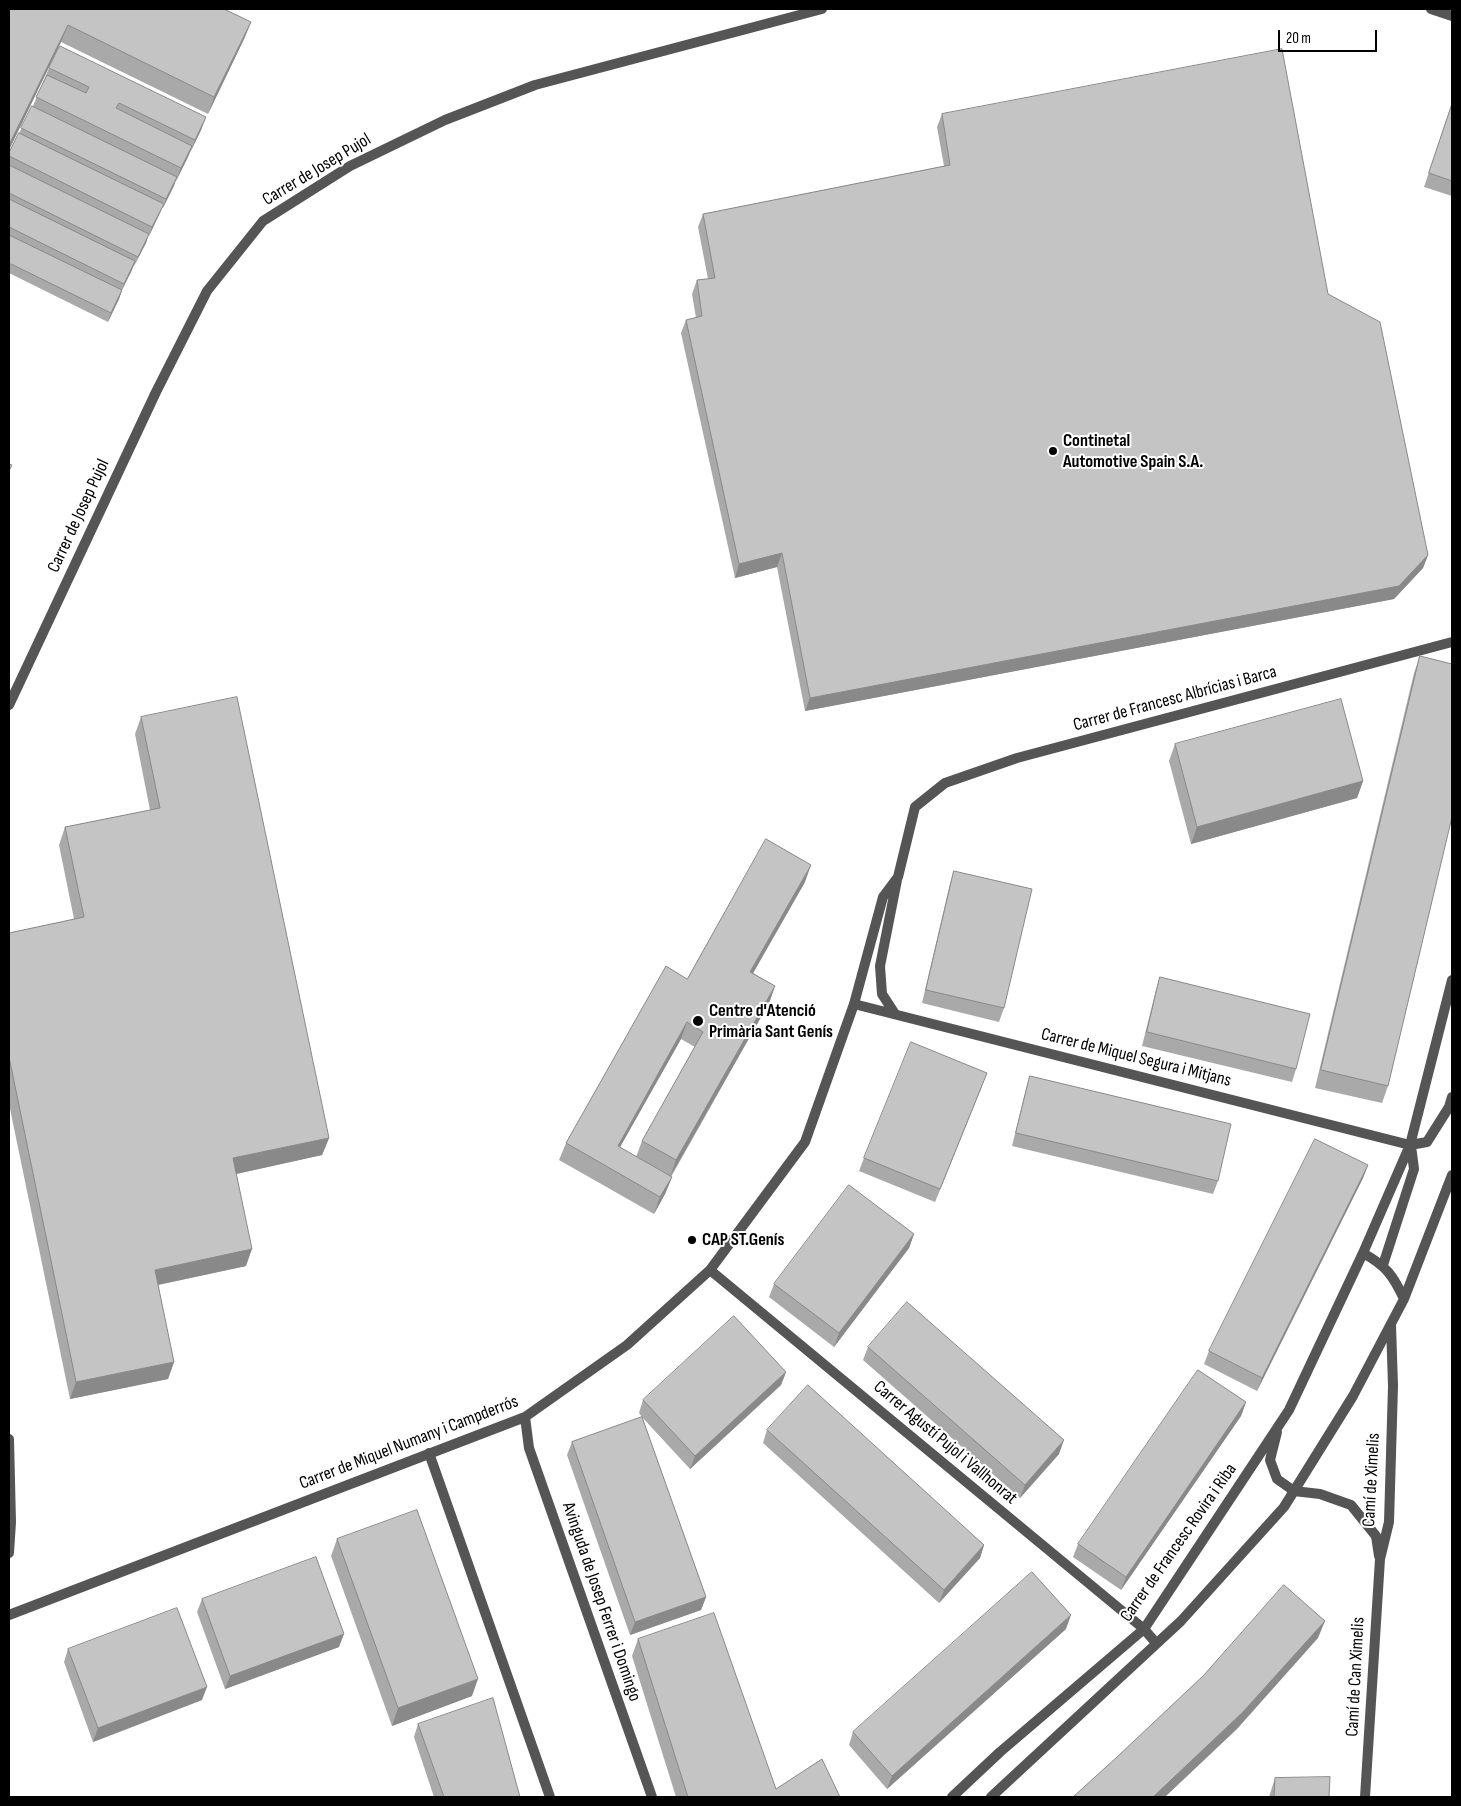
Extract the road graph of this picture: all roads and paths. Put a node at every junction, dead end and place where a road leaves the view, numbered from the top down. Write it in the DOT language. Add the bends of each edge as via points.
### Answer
graph roads {
  1 [pos="822,9"];
  2 [pos="1431,9"];
  3 [pos="1452,16"];
  4 [pos="1452,642"];
  5 [pos="9,705"];
  6 [pos="915,808"];
  7 [pos="898,877"];
  8 [pos="1452,980"];
  9 [pos="854,1004"];
  10 [pos="895,1014"];
  11 [pos="1452,1097"];
  12 [pos="1410,1145"];
  13 [pos="1452,1175"];
  14 [pos="1363,1253"];
  15 [pos="1383,1265"];
  16 [pos="710,1270"];
  17 [pos="1404,1299"];
  18 [pos="1391,1322"];
  19 [pos="524,1417"];
  20 [pos="1279,1425"];
  21 [pos="9,1439"];
  22 [pos="429,1454"];
  23 [pos="1294,1491"];
  24 [pos="9,1553"];
  25 [pos="1380,1559"];
  26 [pos="9,1615"];
  27 [pos="1144,1628"];
  28 [pos="1156,1643"];
  29 [pos="550,1797"];
  30 [pos="652,1797"];
  31 [pos="952,1797"];
  32 [pos="991,1797"];
  33 [pos="1365,1797"];
  1 -- 5 [label="street, Carrer de Josep Pujol" via="535,85 445,120 350,166 263,221 207,291"];
  2 -- 3 [label="street"];
  4 -- 6 [label="street, Carrer de Francesc Albrícias i Barca" via="1017,758 945,783"];
  6 -- 7 [label="street, Carrer de Miquel Numany i Campderrós"];
  7 -- 9 [label="street, Carrer de Miquel Numany i Campderrós" via="883,897"];
  7 -- 10 [label="street, Carrer de Miquel Numany i Campderrós" via="880,966 882,994"];
  8 -- 12 [label="street, Carrer de Francesc Rovira i Riba"];
  9 -- 10 [label="street, Carrer de Miquel Segura i Mitjans"];
  9 -- 16 [label="street, Carrer de Miquel Numany i Campderrós" via="805,1142"];
  10 -- 12 [label="street, Carrer de Miquel Segura i Mitjans"];
  11 -- 12 [label="street" via="1426,1142"];
  12 -- 14 [label="street, Carrer de Francesc Rovira i Riba"];
  12 -- 15 [label="street, Carrer de Francesc Rovira i Riba" via="1414,1168"];
  13 -- 17 [label="street"];
  14 -- 15 [label="street"];
  14 -- 20 [label="street, Carrer de Francesc Rovira i Riba"];
  15 -- 17 [label="street" via="1396,1281"];
  16 -- 19 [label="street, Carrer de Miquel Numany i Campderrós" via="628,1345"];
  16 -- 27 [label="street, Carrer Agustí Pujol i Vallhonrat"];
  17 -- 18 [label="street"];
  18 -- 23 [label="street" via="1354,1396"];
  18 -- 25 [label="street, Camí de Ximelis" via="1393,1386 1389,1522"];
  19 -- 22 [label="street, Carrer de Miquel Numany i Campderrós"];
  19 -- 30 [label="street, Avinguda de Josep Ferrer i Domingo" via="530,1448"];
  20 -- 23 [label="street" via="1270,1460 1277,1479"];
  20 -- 27 [label="street, Carrer de Francesc Rovira i Riba"];
  21 -- 24 [label="street"];
  22 -- 26 [label="street, Carrer de Miquel Numany i Campderrós"];
  22 -- 29 [label="street"];
  23 -- 25 [label="street, Camí de Ximelis" via="1320,1494 1350,1506 1376,1536"];
  23 -- 28 [label="street" via="1284,1507 1181,1621"];
  25 -- 33 [label="street, Camí de Can Ximelis"];
  27 -- 28 [label="street, Carrer Agustí Pujol i Vallhonrat"];
  27 -- 31 [label="street, Carrer de Francesc Rovira i Riba"];
  28 -- 32 [label="street"];
}
